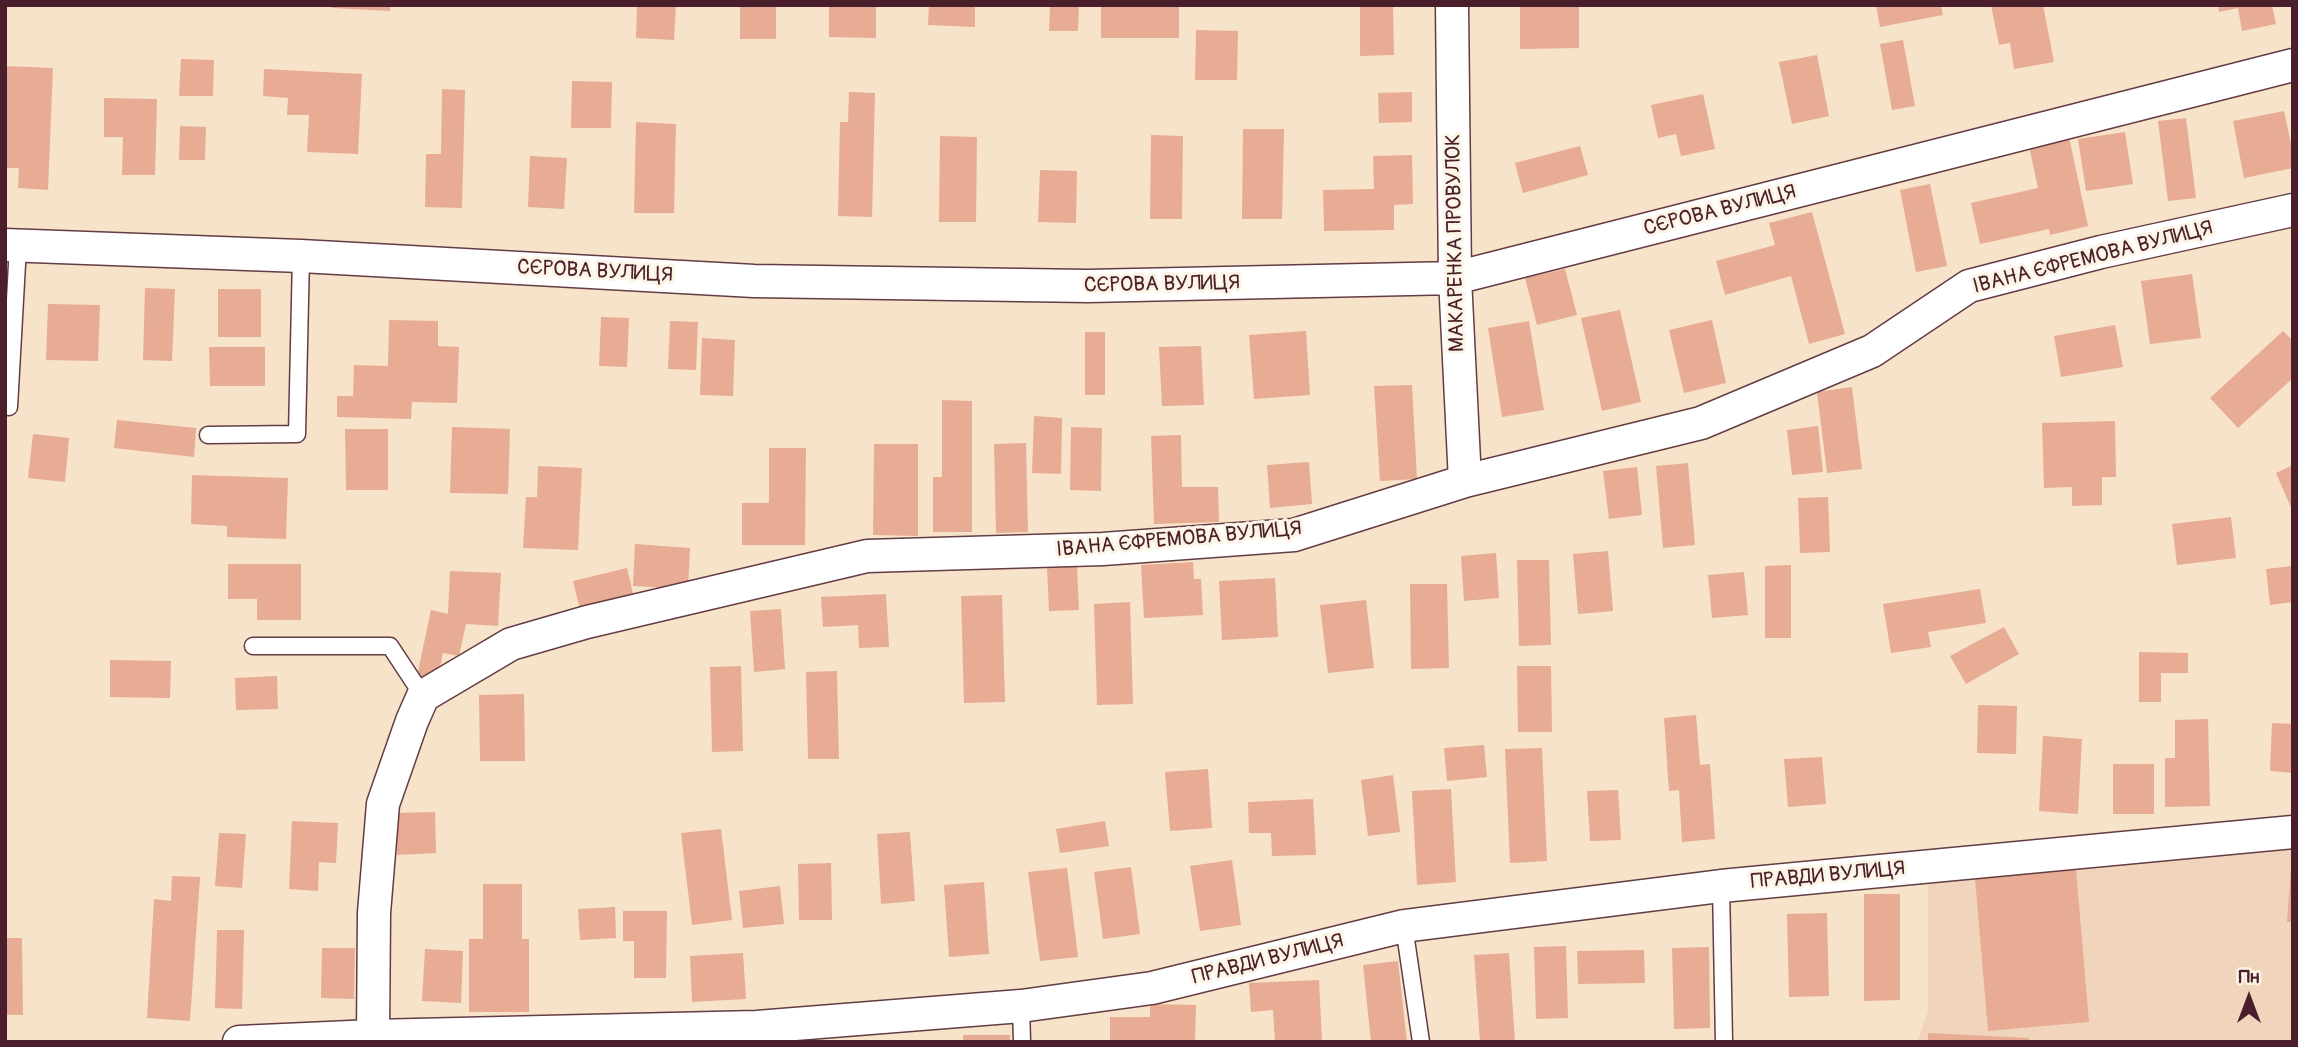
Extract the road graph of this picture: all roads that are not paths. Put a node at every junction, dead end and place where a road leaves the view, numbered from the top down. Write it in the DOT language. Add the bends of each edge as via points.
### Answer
graph roads {
  1 [pos="1452,5"];
  2 [pos="2293,65"];
  3 [pos="2293,211"];
  4 [pos="12,246"];
  5 [pos="301,256"];
  6 [pos="1455,278"];
  7 [pos="9,407"];
  8 [pos="208,435"];
  9 [pos="1465,481"];
  10 [pos="253,646"];
  11 [pos="423,696"];
  12 [pos="2293,832"];
  13 [pos="1721,886"];
  14 [pos="1404,926"];
  15 [pos="1021,1006"];
  16 [pos="757,1034"];
  17 [pos="373,1036"];
  18 [pos="239,1042"];
  19 [pos="1021,1042"];
  20 [pos="1421,1042"];
  21 [pos="1724,1042"];
  1 -- 6 [label="street, МАКАРЕНКА ПРОВУЛОК"];
  2 -- 6 [label="street, СЄРОВА ВУЛИЦЯ"];
  3 -- 9 [label="street, ІВАНА ЄФРЕМОВА ВУЛИЦЯ" via="1969,286 1872,351 1701,424"];
  4 -- 5 [label="street, СЄРОВА ВУЛИЦЯ"];
  4 -- 7 [label="lane"];
  5 -- 6 [label="street, СЄРОВА ВУЛИЦЯ" via="768,281 1088,286"];
  5 -- 8 [label="lane" via="297,434"];
  6 -- 9 [label="street, МАКАРЕНКА ПРОВУЛОК"];
  9 -- 11 [label="street, ІВАНА ЄФРЕМОВА ВУЛИЦЯ" via="1294,535 1103,549 867,556 510,644"];
  10 -- 11 [label="lane" via="390,646"];
  11 -- 17 [label="street" via="383,804 374,913"];
  12 -- 13 [label="street, ПРАВДИ ВУЛИЦЯ"];
  13 -- 14 [label="street, ПРАВДИ ВУЛИЦЯ"];
  13 -- 21 [label="lane"];
  14 -- 15 [label="street, ПРАВДИ ВУЛИЦЯ" via="1152,988"];
  14 -- 20 [label="lane"];
  15 -- 16 [label="street, ПРАВДИ ВУЛИЦЯ"];
  15 -- 19 [label="lane"];
  16 -- 17 [label="street, ПРАВДИ ВУЛИЦЯ"];
  17 -- 18 [label="street, ПРАВДИ ВУЛИЦЯ"];
}
